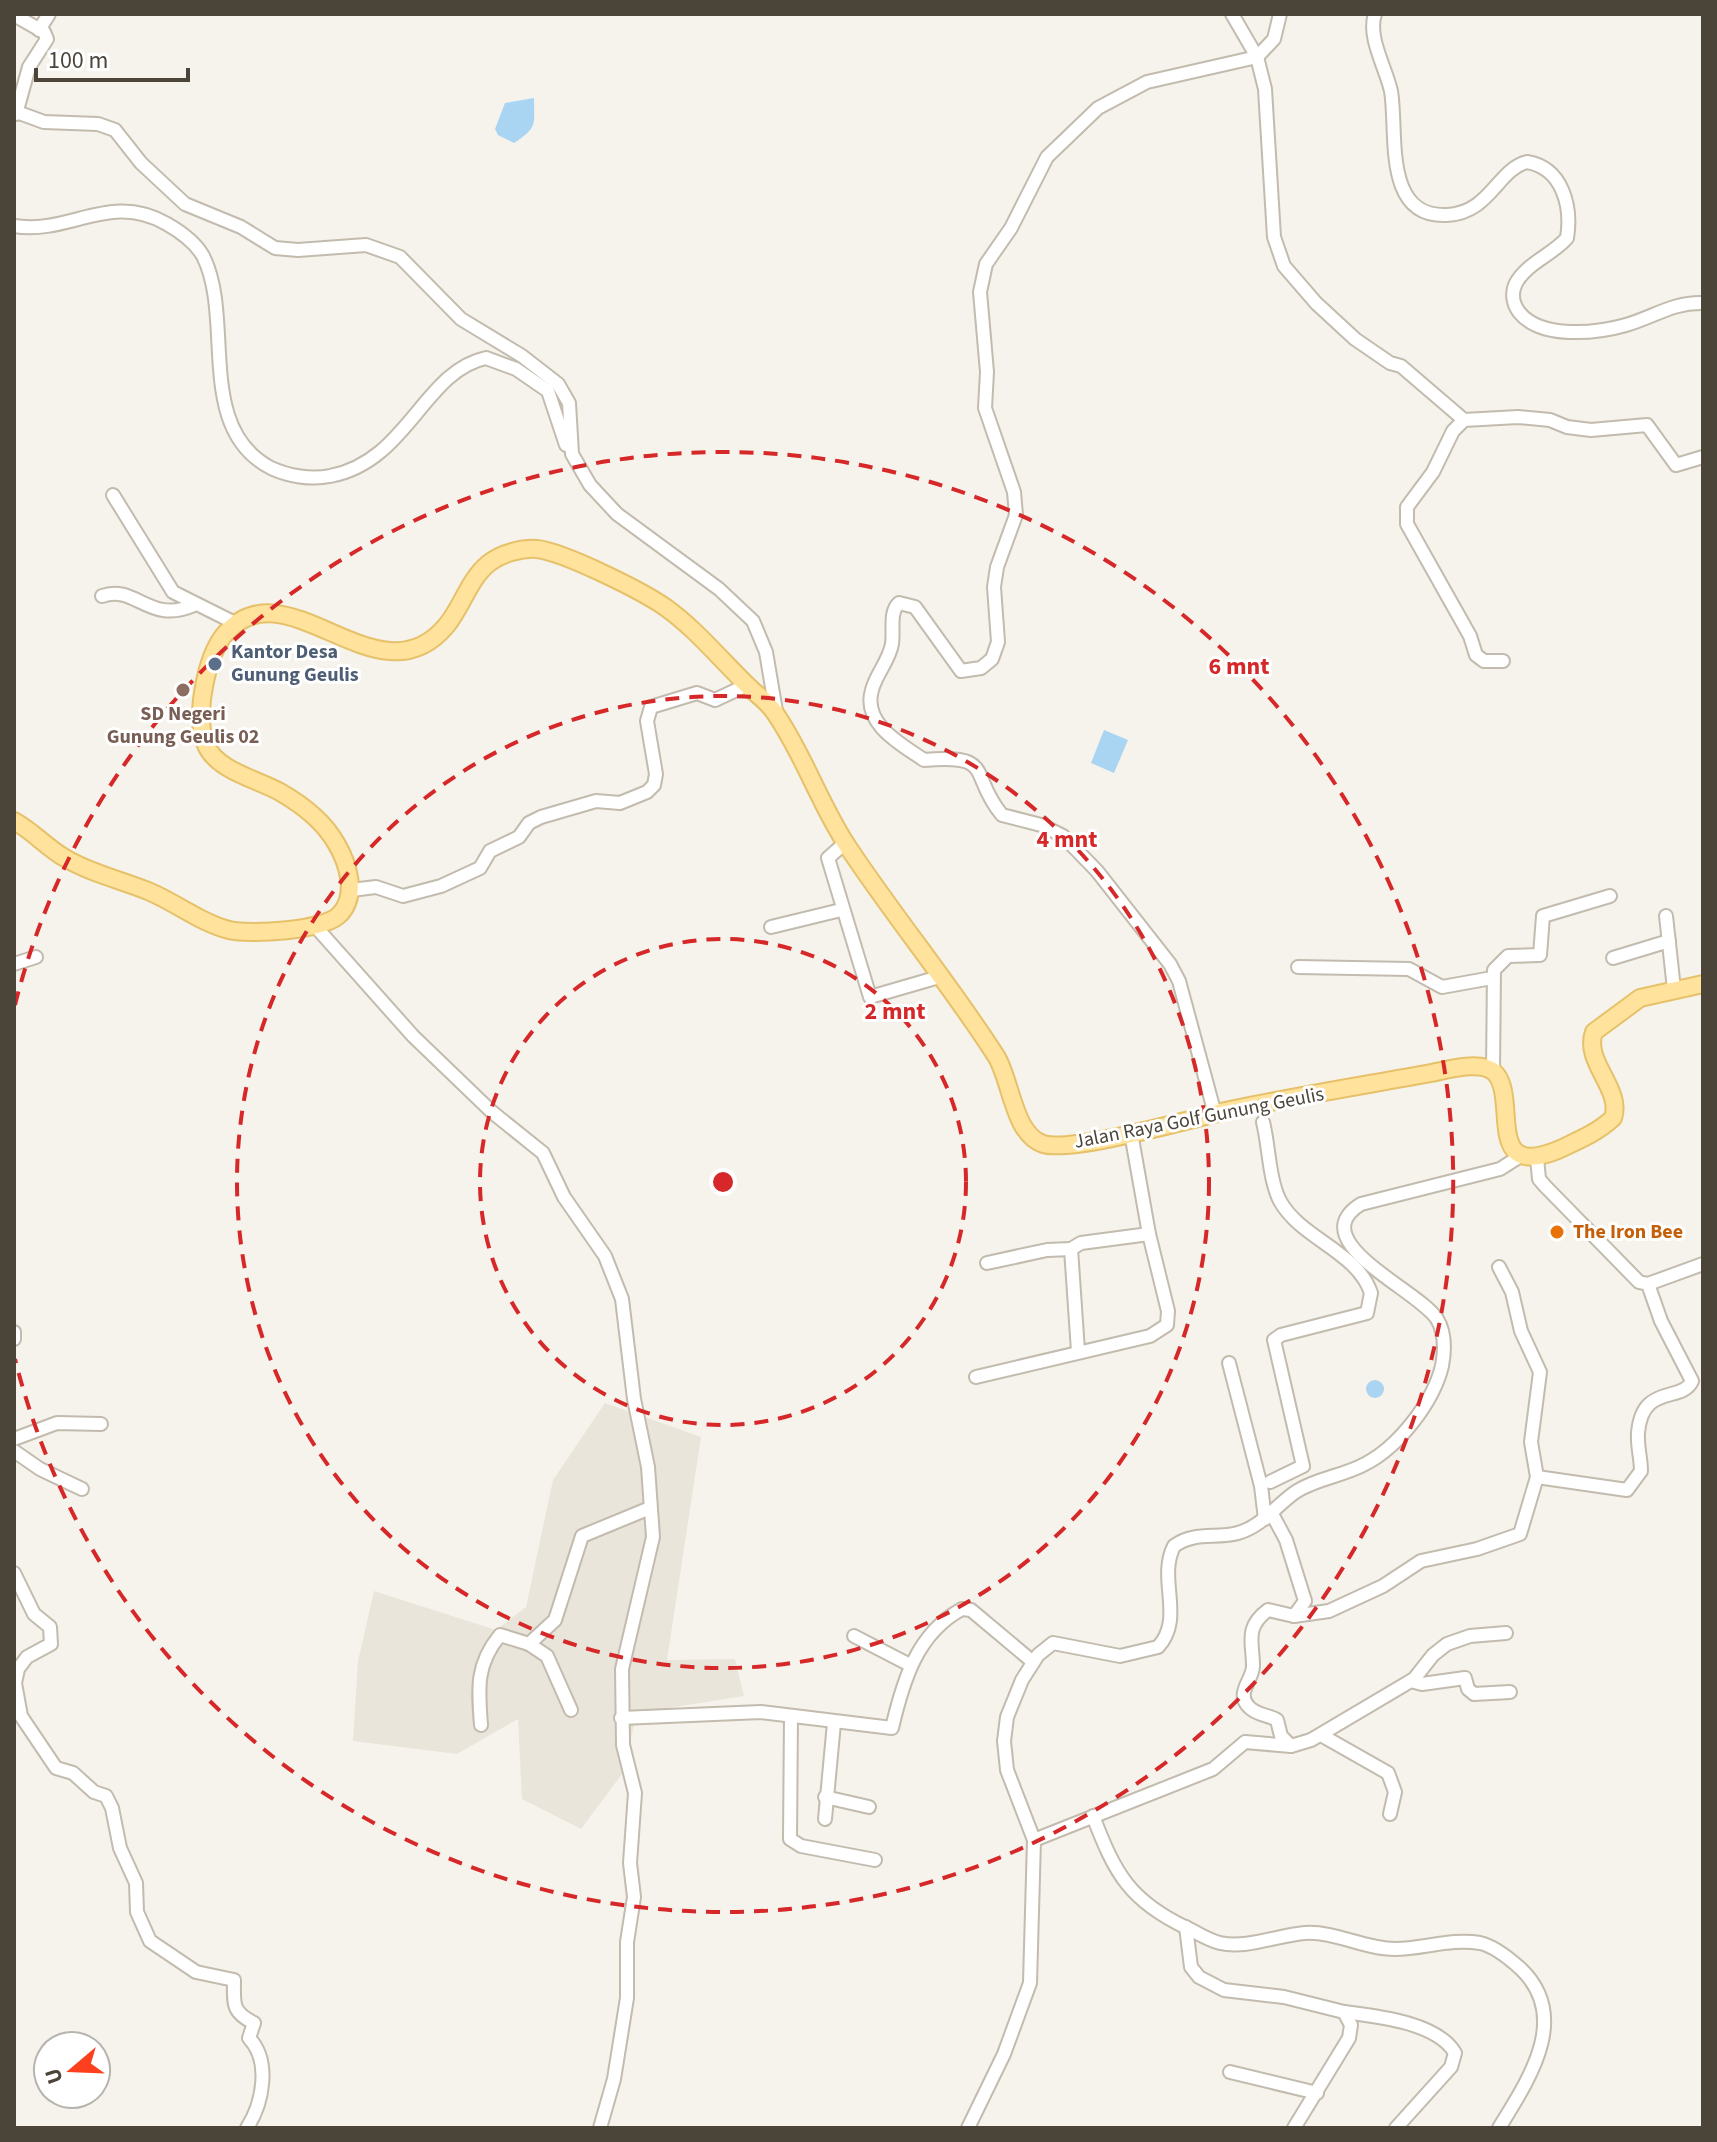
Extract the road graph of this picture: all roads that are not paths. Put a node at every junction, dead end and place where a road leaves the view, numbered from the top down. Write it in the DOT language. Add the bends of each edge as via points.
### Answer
graph roads {
  1 [pos="49,14"];
  2 [pos="1232,14"];
  3 [pos="1280,14"];
  4 [pos="1375,14"];
  5 [pos="14,15"];
  6 [pos="39,30"];
  7 [pos="1257,57"];
  8 [pos="15,112"];
  9 [pos="14,226"];
  10 [pos="1703,303"];
  11 [pos="1464,420"];
  12 [pos="572,454"];
  13 [pos="1703,457"];
  14 [pos="113,495"];
  15 [pos="102,596"];
  16 [pos="194,605"];
  17 [pos="237,624"];
  18 [pos="1503,661"];
  19 [pos="747,685"];
  20 [pos="776,714"];
  21 [pos="14,821"];
  22 [pos="845,843"];
  23 [pos="351,890"];
  24 [pos="1610,896"];
  25 [pos="841,910"];
  26 [pos="1666,916"];
  27 [pos="315,926"];
  28 [pos="771,927"];
  29 [pos="1669,941"];
  30 [pos="36,957"];
  31 [pos="1613,958"];
  32 [pos="14,964"];
  33 [pos="1298,967"];
  34 [pos="939,977"];
  35 [pos="1492,978"];
  36 [pos="1703,984"];
  37 [pos="1674,989"];
  38 [pos="1493,1071"];
  39 [pos="1215,1114"];
  40 [pos="1263,1122"];
  41 [pos="1131,1133"];
  42 [pos="1530,1157"];
  43 [pos="1149,1234"];
  44 [pos="1346,1240"];
  45 [pos="1071,1249"];
  46 [pos="1333,1250"];
  47 [pos="987,1263"];
  48 [pos="1703,1264"];
  49 [pos="1499,1267"];
  50 [pos="1648,1284"];
  51 [pos="14,1332"];
  52 [pos="14,1339"];
  53 [pos="1078,1351"];
  54 [pos="1229,1363"];
  55 [pos="976,1377"];
  56 [pos="101,1424"];
  57 [pos="14,1439"];
  58 [pos="14,1451"];
  59 [pos="1537,1477"];
  60 [pos="1270,1482"];
  61 [pos="82,1489"];
  62 [pos="650,1508"];
  63 [pos="1268,1516"];
  64 [pos="14,1573"];
  65 [pos="1294,1616"];
  66 [pos="1506,1633"];
  67 [pos="854,1636"];
  68 [pos="529,1644"];
  69 [pos="1033,1662"];
  70 [pos="910,1665"];
  71 [pos="1411,1681"];
  72 [pos="1510,1692"];
  73 [pos="571,1710"];
  74 [pos="791,1716"];
  75 [pos="621,1718"];
  76 [pos="834,1723"];
  77 [pos="481,1725"];
  78 [pos="1321,1735"];
  79 [pos="1291,1746"];
  80 [pos="825,1797"];
  81 [pos="869,1807"];
  82 [pos="1390,1814"];
  83 [pos="1093,1816"];
  84 [pos="825,1819"];
  85 [pos="1034,1840"];
  86 [pos="875,1860"];
  87 [pos="1186,1927"];
  88 [pos="1344,2012"];
  89 [pos="1230,2072"];
  90 [pos="1317,2093"];
  91 [pos="247,2128"];
  92 [pos="600,2128"];
  93 [pos="968,2128"];
  94 [pos="1294,2128"];
  95 [pos="1396,2128"];
  96 [pos="1499,2128"];
  1 -- 6 [label="street"];
  2 -- 7 [label="street"];
  3 -- 7 [label="street" via="1274,39"];
  4 -- 10 [label="street" via="1373,30 1391,96 1397,172 1413,204 1433,215 1459,213 1482,202 1515,167 1527,162 1546,171 1564,190 1570,217 1567,238 1514,286 1514,302 1525,318 1545,327 1584,331 1623,326 1680,304"];
  5 -- 6 [label="street"];
  6 -- 8 [label="street" via="47,39 29,67"];
  7 -- 11 [label="street" via="1265,89 1274,237 1284,266 1355,339 1401,366"];
  7 -- 39 [label="street" via="1162,78 1115,96 1061,142 1033,180 1020,212 986,264 980,292 985,408 1014,492 1016,515 994,587 996,650 981,668 961,671 915,607 899,603 893,612 891,650 870,705 874,719 924,760 956,757 972,762 1002,815 1055,831 1097,871 1176,973"];
  8 -- 12 [label="street" via="44,122 98,124 115,130 185,204 275,248 366,245 393,252 461,319 558,384 569,403"];
  9 -- 12 [label="street" via="131,210 189,238 201,253 213,287 227,407 252,454 279,472 322,477 364,464 395,440 443,385 486,358 516,369 548,391 560,435"];
  11 -- 13 [label="street" via="1518,417 1591,430 1647,425 1676,465"];
  11 -- 18 [label="street" via="1407,507 1407,524 1476,655 1484,661"];
  12 -- 20 [label="street" via="590,485 617,514 719,589 753,621 766,652"];
  14 -- 16 [label="street" via="173,592"];
  15 -- 16 [label="street" via="121,592 153,610 178,612"];
  16 -- 17 [label="street"];
  17 -- 19 [label="main road, Jalan Raya Golf Gunung Geulis" via="260,615 282,615 368,649 407,650 444,629 493,560 537,549 663,606"];
  17 -- 23 [label="main road" via="220,641 207,667 205,744 222,763 282,793 320,823 340,849"];
  19 -- 20 [label="main road, Jalan Raya Golf Gunung Geulis"];
  19 -- 23 [label="street" via="715,700 697,693 651,707 647,721 656,774 647,792 620,803 596,801 541,817 519,837 490,851 480,868 441,886 403,896 376,887"];
  20 -- 22 [label="main road, Jalan Raya Golf Gunung Geulis"];
  21 -- 27 [label="main road" via="73,862 226,929"];
  22 -- 25 [label="street" via="828,858"];
  22 -- 34 [label="main road, Jalan Raya Golf Gunung Geulis"];
  23 -- 27 [label="main road" via="337,917"];
  24 -- 35 [label="street" via="1543,916 1540,955 1508,956 1500,960"];
  25 -- 28 [label="street"];
  25 -- 34 [label="street" via="870,997"];
  26 -- 29 [label="street"];
  27 -- 62 [label="street" via="413,1036 492,1112 538,1147 551,1163 564,1197 605,1256 625,1314"];
  29 -- 31 [label="street"];
  29 -- 37 [label="street"];
  30 -- 32 [label="street"];
  33 -- 35 [label="street" via="1409,969 1442,987"];
  34 -- 41 [label="main road, Jalan Raya Golf Gunung Geulis" via="999,1060 1034,1139 1049,1145"];
  35 -- 38 [label="street"];
  36 -- 37 [label="main road"];
  37 -- 42 [label="main road" via="1640,998 1594,1032 1593,1050 1614,1102 1613,1118 1591,1134"];
  38 -- 39 [label="main road, Jalan Raya Golf Gunung Geulis" via="1462,1068"];
  38 -- 42 [label="main road" via="1510,1139"];
  39 -- 41 [label="main road, Jalan Raya Golf Gunung Geulis"];
  40 -- 46 [label="street" via="1279,1199"];
  41 -- 43 [label="street"];
  42 -- 44 [label="street" via="1361,1204 1345,1219"];
  42 -- 50 [label="street" via="1539,1179 1561,1206 1639,1282"];
  43 -- 45 [label="street" via="1081,1243"];
  43 -- 53 [label="street" via="1167,1325 1150,1336"];
  44 -- 46 [label="street"];
  44 -- 63 [label="street" via="1436,1317 1444,1346 1442,1365 1420,1411 1381,1455 1300,1489"];
  45 -- 47 [label="street"];
  45 -- 53 [label="street"];
  46 -- 60 [label="street" via="1367,1281 1370,1306 1361,1315 1274,1340 1303,1466"];
  48 -- 50 [label="street"];
  49 -- 59 [label="street" via="1540,1372 1531,1442"];
  50 -- 59 [label="street" via="1692,1384 1657,1397 1647,1407 1638,1432 1641,1471 1627,1490"];
  51 -- 52 [label="street"];
  53 -- 55 [label="street"];
  54 -- 63 [label="street"];
  56 -- 57 [label="street" via="57,1423"];
  58 -- 61 [label="street"];
  59 -- 65 [label="street" via="1520,1534 1421,1561 1329,1611"];
  62 -- 68 [label="street" via="582,1536 555,1620"];
  62 -- 75 [label="street" via="653,1537 624,1657"];
  63 -- 65 [label="street" via="1286,1540 1304,1595 1304,1605"];
  63 -- 69 [label="street" via="1240,1533 1198,1536 1174,1546 1166,1571 1170,1628 1158,1647 1120,1656 1053,1643"];
  64 -- 91 [label="street" via="53,1638 21,1662 15,1683 21,1716 56,1768 106,1796 136,1883 137,1912 150,1941 196,1972 234,1980 233,2004 240,2016 254,2023 249,2038 258,2047 262,2064 260,2105"];
  65 -- 79 [label="street" via="1267,1610 1259,1618 1250,1638 1253,1669 1244,1694 1249,1707 1277,1720 1281,1736"];
  66 -- 71 [label="street" via="1447,1644"];
  67 -- 70 [label="street"];
  68 -- 73 [label="street" via="547,1656"];
  68 -- 77 [label="street" via="500,1635 482,1659"];
  69 -- 70 [label="street" via="971,1610 962,1609 938,1626"];
  69 -- 85 [label="street" via="1007,1717 1003,1749"];
  70 -- 76 [label="street" via="892,1728"];
  71 -- 72 [label="street" via="1465,1678 1474,1694"];
  71 -- 78 [label="street"];
  74 -- 75 [label="street" via="761,1712"];
  74 -- 76 [label="street"];
  74 -- 86 [label="street" via="790,1839 801,1846"];
  75 -- 92 [label="street" via="635,1793 630,1863 634,1897 627,1998"];
  76 -- 80 [label="street"];
  78 -- 79 [label="street"];
  78 -- 82 [label="street" via="1388,1773 1395,1792"];
  79 -- 83 [label="street" via="1245,1742 1213,1769"];
  80 -- 81 [label="street"];
  80 -- 84 [label="street"];
  83 -- 85 [label="street"];
  83 -- 87 [label="street" via="1107,1856 1129,1890 1155,1912"];
  85 -- 93 [label="street" via="1028,1992"];
  87 -- 88 [label="street" via="1191,1967 1214,1987"];
  87 -- 96 [label="street" via="1229,1944 1311,1933 1392,1949 1476,1943 1505,1956 1536,1989 1543,2036 1533,2072"];
  88 -- 90 [label="street" via="1350,2033"];
  88 -- 95 [label="street" via="1409,2024 1447,2043 1455,2053 1451,2067"];
  89 -- 90 [label="street"];
  90 -- 94 [label="street"];
}
